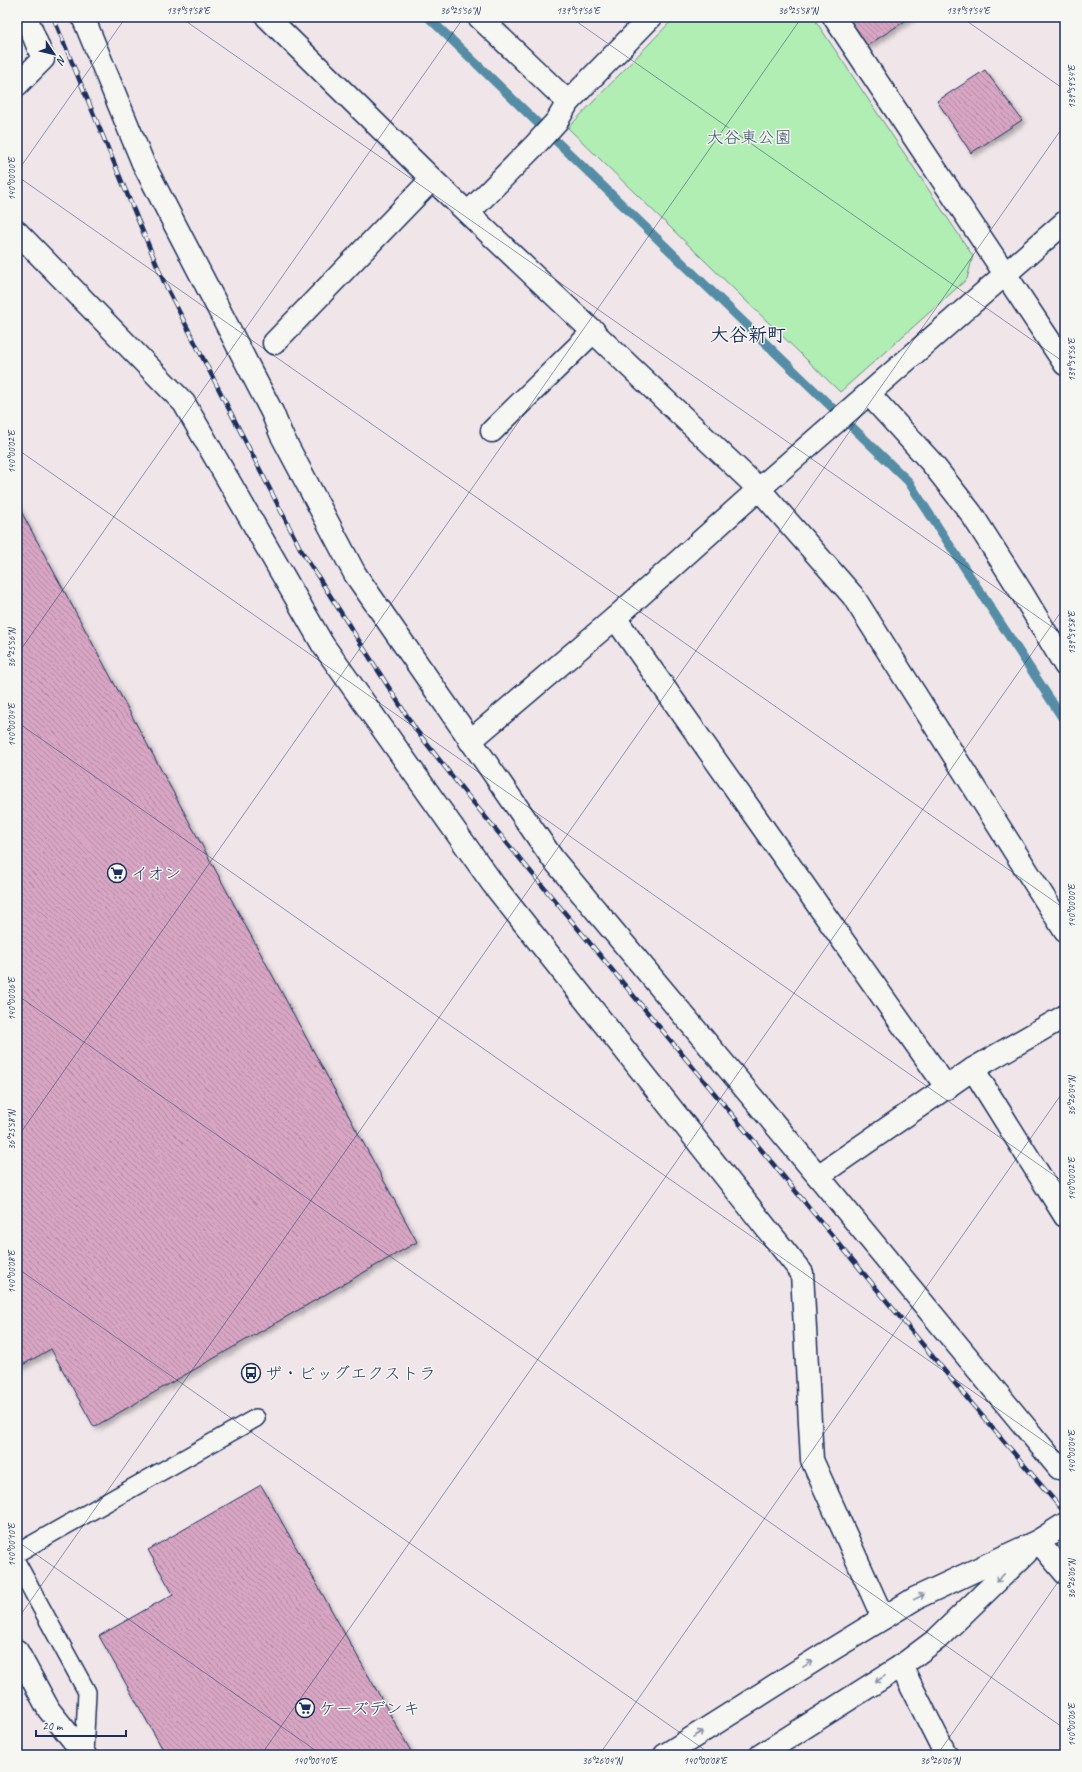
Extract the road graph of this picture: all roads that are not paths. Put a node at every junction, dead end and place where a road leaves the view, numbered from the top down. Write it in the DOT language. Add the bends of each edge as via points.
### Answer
graph roads {
  1 [pos="26,17"];
  2 [pos="83,17"];
  3 [pos="266,17"];
  4 [pos="479,17"];
  5 [pos="651,17"];
  6 [pos="834,17"];
  7 [pos="17,85"];
  8 [pos="568,102"];
  9 [pos="432,179"];
  10 [pos="469,212"];
  11 [pos="1065,222"];
  12 [pos="17,232"];
  13 [pos="1005,273"];
  14 [pos="594,331"];
  15 [pos="274,343"];
  16 [pos="1065,364"];
  17 [pos="869,394"];
  18 [pos="492,431"];
  19 [pos="759,490"];
  20 [pos="615,618"];
  21 [pos="1065,664"];
  22 [pos="470,741"];
  23 [pos="1065,931"];
  24 [pos="1065,1016"];
  25 [pos="973,1069"];
  26 [pos="947,1088"];
  27 [pos="818,1176"];
  28 [pos="1065,1216"];
  29 [pos="256,1418"];
  30 [pos="1065,1469"];
  31 [pos="1065,1524"];
  32 [pos="1038,1541"];
  33 [pos="17,1553"];
  34 [pos="17,1563"];
  35 [pos="1065,1573"];
  36 [pos="883,1618"];
  37 [pos="17,1651"];
  38 [pos="901,1666"];
  39 [pos="84,1754"];
  40 [pos="665,1755"];
  41 [pos="761,1755"];
  42 [pos="946,1755"];
  1 -- 7 [label="street" via="44,59"];
  2 -- 22 [label="street" via="144,163 355,574"];
  3 -- 9 [label="street"];
  4 -- 8 [label="street"];
  5 -- 8 [label="street"];
  6 -- 13 [label="street"];
  8 -- 10 [label="street" via="557,121"];
  9 -- 10 [label="street"];
  9 -- 15 [label="street"];
  10 -- 14 [label="street"];
  11 -- 13 [label="street"];
  12 -- 36 [label="street" via="184,403 323,645 494,884 802,1273 812,1460"];
  13 -- 16 [label="street"];
  13 -- 17 [label="street"];
  14 -- 18 [label="street"];
  14 -- 19 [label="street"];
  17 -- 19 [label="street"];
  17 -- 21 [label="street" via="931,462 971,513"];
  19 -- 20 [label="street"];
  19 -- 23 [label="street" via="853,596"];
  20 -- 22 [label="street"];
  20 -- 26 [label="street"];
  22 -- 27 [label="street" via="553,859"];
  24 -- 25 [label="street"];
  25 -- 26 [label="street"];
  25 -- 28 [label="street"];
  26 -- 27 [label="street"];
  27 -- 30 [label="street" via="1059,1468"];
  29 -- 33 [label="lane"];
  31 -- 32 [label="street"];
  32 -- 35 [label="street"];
  36 -- 32 [label="street, one-way" via="916,1598"];
  32 -- 38 [label="street, one-way" via="937,1639"];
  34 -- 39 [label="lane" via="87,1692"];
  40 -- 36 [label="street, one-way"];
  37 -- 39 [label="street" via="49,1710"];
  38 -- 41 [label="street, one-way"];
  38 -- 42 [label="street"];
}
